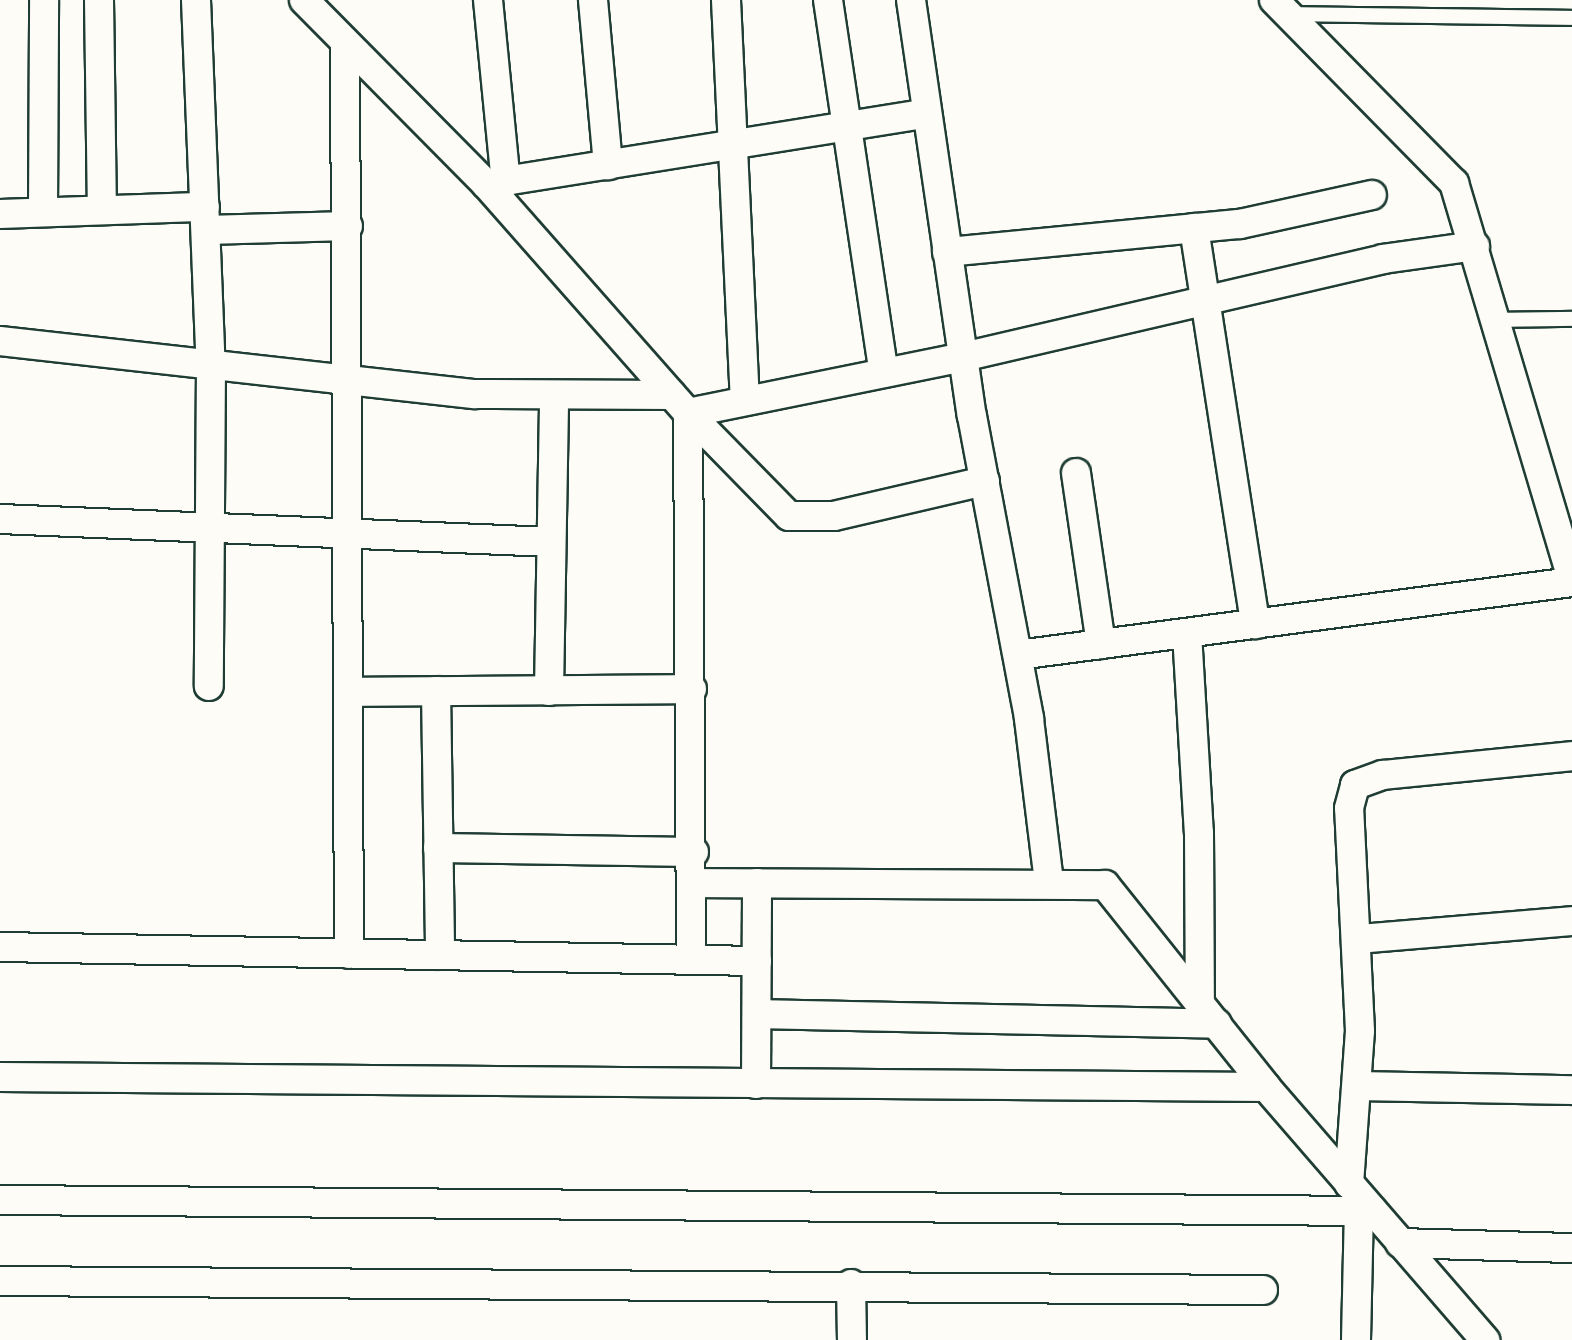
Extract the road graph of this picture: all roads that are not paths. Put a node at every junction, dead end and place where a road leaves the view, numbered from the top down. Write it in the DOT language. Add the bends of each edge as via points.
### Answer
graph roads {
  1 [pos="44,0"];
  2 [pos="99,0"];
  3 [pos="196,0"];
  4 [pos="304,0"];
  5 [pos="488,0"];
  6 [pos="593,0"];
  7 [pos="726,0"];
  8 [pos="828,0"];
  9 [pos="911,0"];
  10 [pos="1281,7"];
  11 [pos="1572,18"];
  12 [pos="345,46"];
  13 [pos="925,114"];
  14 [pos="846,127"];
  15 [pos="734,145"];
  16 [pos="608,165"];
  17 [pos="496,183"];
  18 [pos="1372,195"];
  19 [pos="103,210"];
  20 [pos="43,212"];
  21 [pos="0,214"];
  22 [pos="205,218"];
  23 [pos="348,226"];
  24 [pos="1194,228"];
  25 [pos="1475,246"];
  26 [pos="947,252"];
  27 [pos="1202,301"];
  28 [pos="1572,319"];
  29 [pos="1496,320"];
  30 [pos="0,341"];
  31 [pos="963,357"];
  32 [pos="211,366"];
  33 [pos="884,373"];
  34 [pos="350,382"];
  35 [pos="554,396"];
  36 [pos="745,401"];
  37 [pos="680,404"];
  38 [pos="1076,472"];
  39 [pos="985,481"];
  40 [pos="0,519"];
  41 [pos="211,527"];
  42 [pos="350,530"];
  43 [pos="550,542"];
  44 [pos="1572,581"];
  45 [pos="1255,624"];
  46 [pos="1187,633"];
  47 [pos="1101,644"];
  48 [pos="1018,655"];
  49 [pos="209,686"];
  50 [pos="692,689"];
  51 [pos="436,691"];
  52 [pos="549,691"];
  53 [pos="350,692"];
  54 [pos="1572,756"];
  55 [pos="438,848"];
  56 [pos="694,852"];
  57 [pos="1049,882"];
  58 [pos="695,883"];
  59 [pos="757,883"];
  60 [pos="1572,921"];
  61 [pos="1359,939"];
  62 [pos="0,947"];
  63 [pos="349,954"];
  64 [pos="440,955"];
  65 [pos="691,960"];
  66 [pos="757,961"];
  67 [pos="757,1014"];
  68 [pos="1209,1014"];
  69 [pos="0,1077"];
  70 [pos="756,1084"];
  71 [pos="1357,1086"];
  72 [pos="1266,1087"];
  73 [pos="1572,1090"];
  74 [pos="1349,1184"];
  75 [pos="0,1200"];
  76 [pos="1366,1210"];
  77 [pos="1400,1243"];
  78 [pos="1572,1248"];
  79 [pos="0,1280"];
  80 [pos="851,1284"];
  81 [pos="1263,1290"];
  82 [pos="852,1340"];
  83 [pos="1356,1340"];
  84 [pos="1485,1340"];
  1 -- 20 [label="street"];
  2 -- 19 [label="street"];
  3 -- 22 [label="street"];
  4 -- 12 [label="street"];
  5 -- 17 [label="street"];
  6 -- 16 [label="street"];
  7 -- 15 [label="street"];
  8 -- 14 [label="street"];
  9 -- 13 [label="street"];
  10 -- 11 [label="lane"];
  10 -- 25 [label="street" via="1442,168 1454,183"];
  12 -- 17 [label="street"];
  12 -- 23 [label="street"];
  13 -- 14 [label="street"];
  13 -- 26 [label="street"];
  14 -- 15 [label="street"];
  14 -- 33 [label="street"];
  15 -- 16 [label="street"];
  15 -- 36 [label="street"];
  16 -- 17 [label="street"];
  17 -- 37 [label="street"];
  18 -- 24 [label="street"];
  19 -- 20 [label="street"];
  19 -- 22 [label="street"];
  20 -- 21 [label="street"];
  22 -- 23 [label="street"];
  22 -- 32 [label="street"];
  23 -- 34 [label="street"];
  24 -- 26 [label="street"];
  24 -- 27 [label="street"];
  25 -- 27 [label="street" via="1383,259"];
  25 -- 29 [label="street"];
  26 -- 31 [label="street"];
  27 -- 31 [label="street"];
  27 -- 45 [label="street"];
  28 -- 29 [label="lane"];
  29 -- 44 [label="street"];
  30 -- 32 [label="street"];
  31 -- 33 [label="street"];
  31 -- 39 [label="street"];
  32 -- 34 [label="street"];
  32 -- 41 [label="street"];
  33 -- 36 [label="street"];
  34 -- 35 [label="street"];
  34 -- 42 [label="street"];
  35 -- 37 [label="street"];
  35 -- 43 [label="street"];
  36 -- 37 [label="street"];
  37 -- 39 [label="street" via="796,519"];
  37 -- 50 [label="street"];
  38 -- 47 [label="street"];
  39 -- 48 [label="street"];
  40 -- 41 [label="street"];
  41 -- 42 [label="street"];
  41 -- 49 [label="street"];
  42 -- 43 [label="street"];
  42 -- 53 [label="street"];
  43 -- 52 [label="street"];
  44 -- 45 [label="street"];
  45 -- 46 [label="street"];
  46 -- 47 [label="street"];
  46 -- 68 [label="street"];
  47 -- 48 [label="street"];
  48 -- 57 [label="street"];
  50 -- 52 [label="street"];
  50 -- 56 [label="street"];
  51 -- 52 [label="street"];
  51 -- 53 [label="street"];
  51 -- 55 [label="street"];
  53 -- 63 [label="street"];
  54 -- 61 [label="street" via="1383,775 1355,785 1349,808"];
  55 -- 56 [label="street"];
  55 -- 64 [label="street"];
  56 -- 58 [label="street"];
  57 -- 59 [label="street"];
  57 -- 68 [label="street" via="1110,888"];
  58 -- 59 [label="street"];
  58 -- 65 [label="street"];
  59 -- 66 [label="street"];
  60 -- 61 [label="street"];
  61 -- 71 [label="street"];
  62 -- 63 [label="street"];
  63 -- 64 [label="street"];
  64 -- 65 [label="street"];
  65 -- 66 [label="street"];
  66 -- 67 [label="street"];
  67 -- 68 [label="street"];
  67 -- 70 [label="street"];
  68 -- 72 [label="street"];
  69 -- 70 [label="street"];
  70 -- 72 [label="street"];
  71 -- 73 [label="street"];
  71 -- 74 [label="street"];
  72 -- 74 [label="street"];
  74 -- 76 [label="street"];
  75 -- 76 [label="street"];
  76 -- 77 [label="street"];
  76 -- 83 [label="street"];
  77 -- 78 [label="street"];
  77 -- 84 [label="street"];
  79 -- 80 [label="street"];
  80 -- 81 [label="street"];
  80 -- 82 [label="street"];
}
